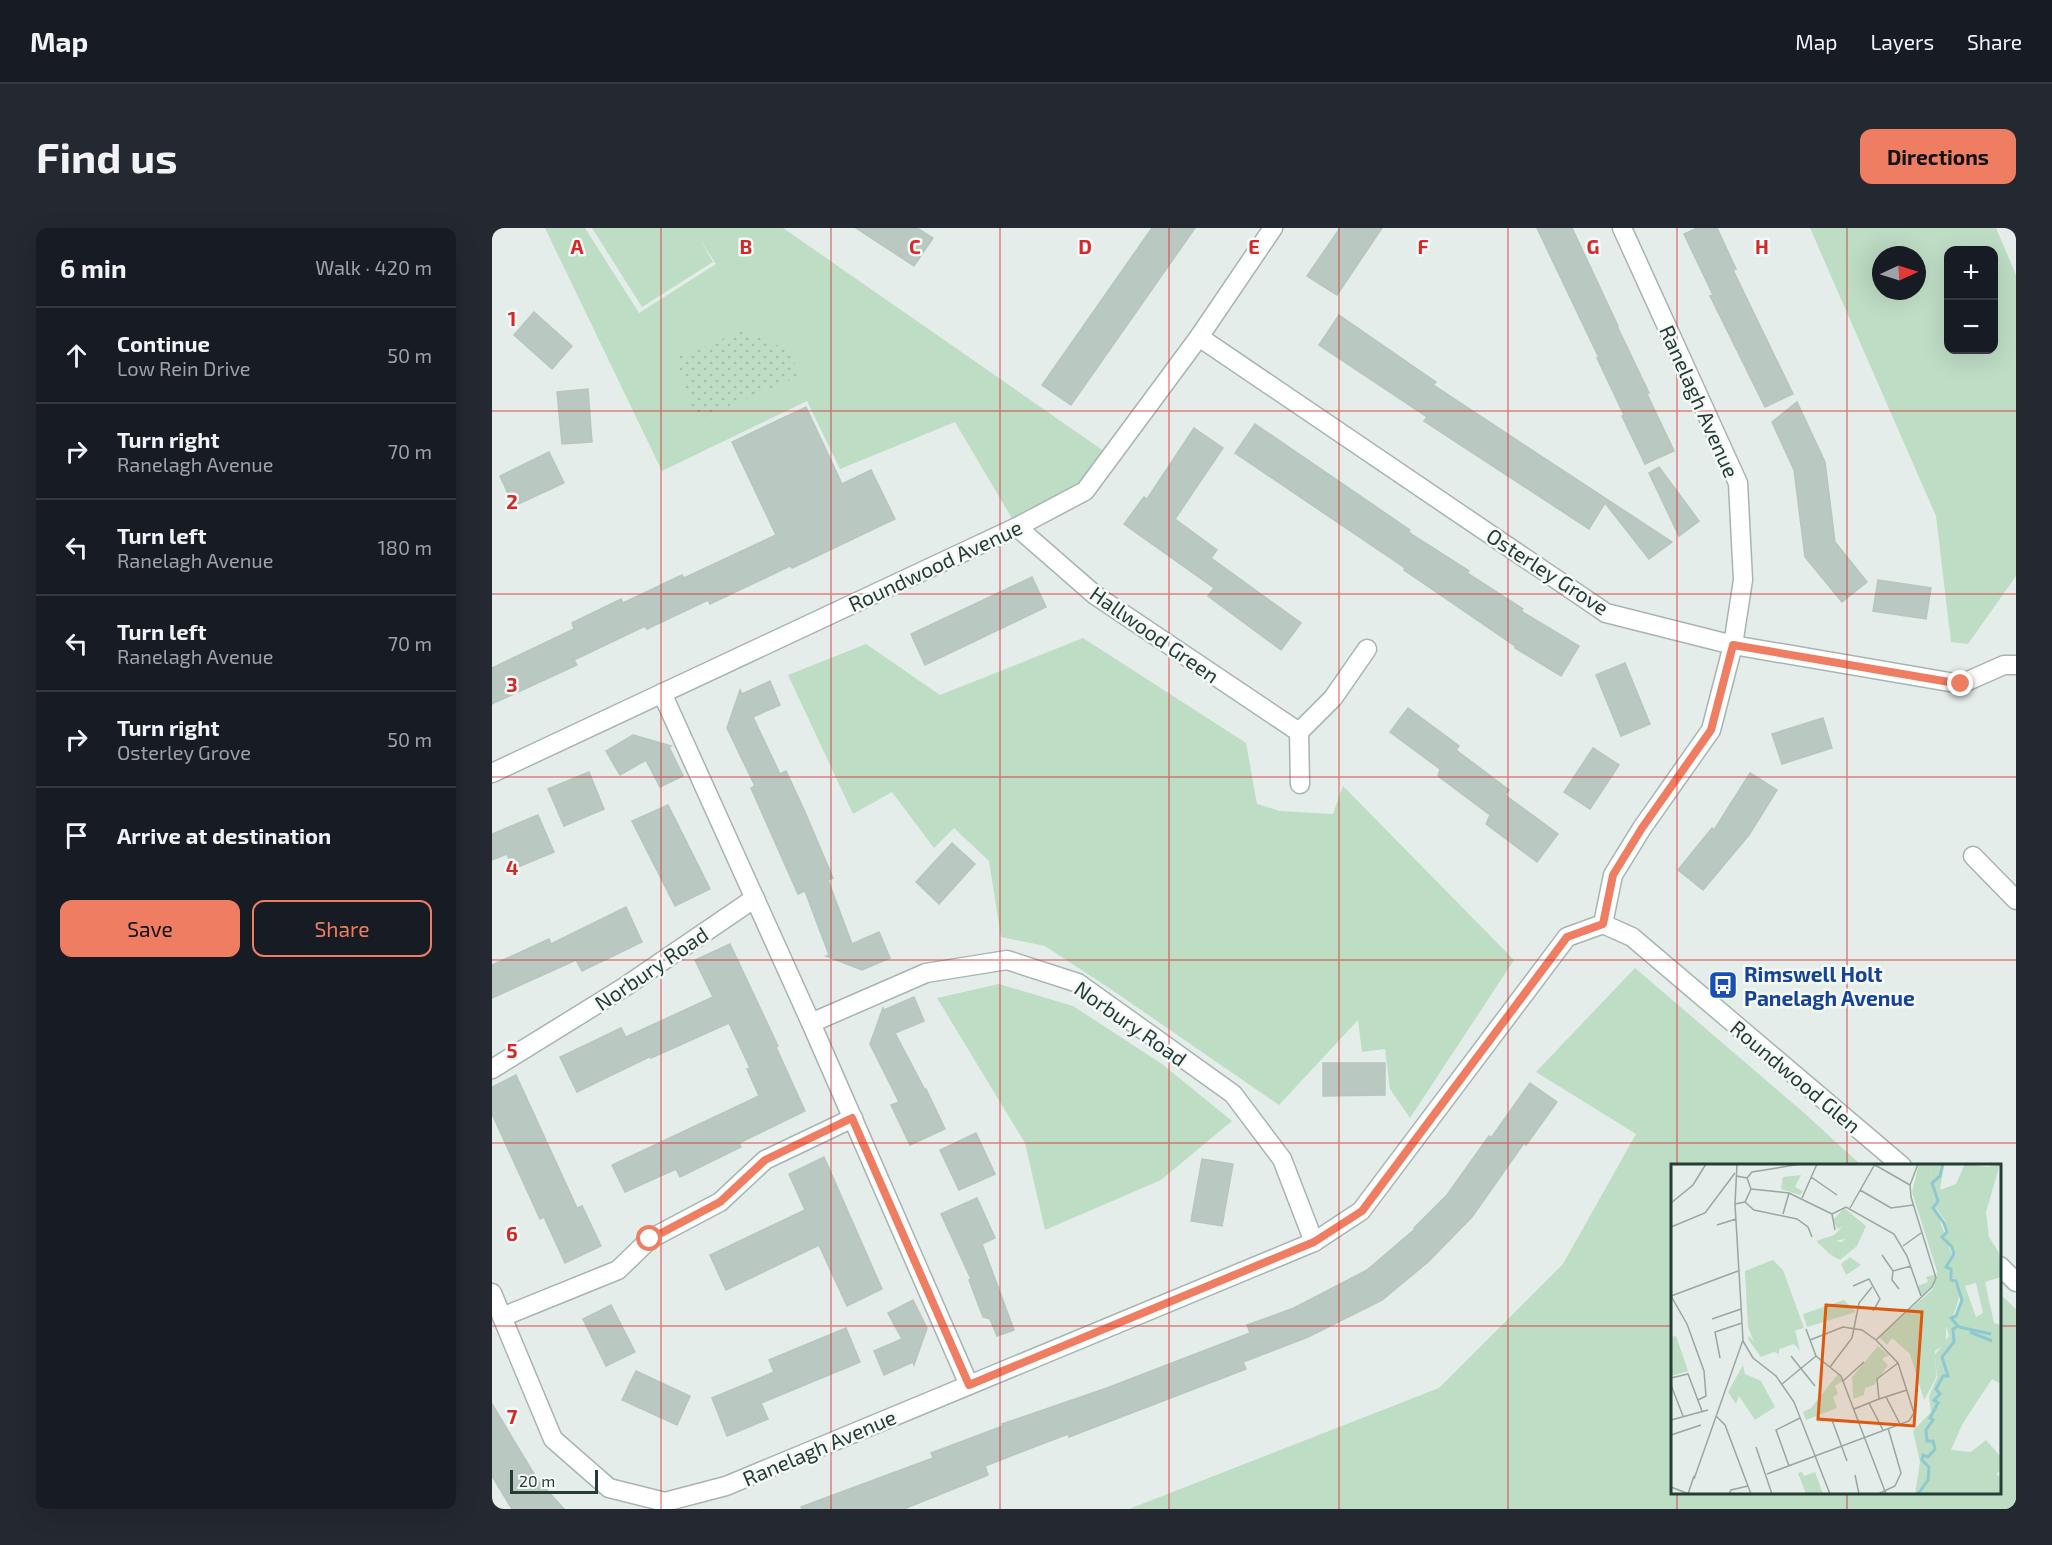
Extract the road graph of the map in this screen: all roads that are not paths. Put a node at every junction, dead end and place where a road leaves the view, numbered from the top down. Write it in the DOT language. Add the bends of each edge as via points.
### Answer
graph roads {
  1 [pos="1273,228"];
  2 [pos="1622,228"];
  3 [pos="1200,337"];
  4 [pos="1017,527"];
  5 [pos="1733,645"];
  6 [pos="1367,649"];
  7 [pos="2016,665"];
  8 [pos="662,693"];
  9 [pos="1299,732"];
  10 [pos="492,773"];
  11 [pos="1300,784"];
  12 [pos="1973,856"];
  13 [pos="755,898"];
  14 [pos="2016,900"];
  15 [pos="1603,924"];
  16 [pos="811,1023"];
  17 [pos="492,1069"];
  18 [pos="852,1118"];
  19 [pos="1900,1164"];
  20 [pos="1314,1242"];
  21 [pos="2001,1267"];
  22 [pos="2016,1282"];
  23 [pos="492,1293"];
  24 [pos="502,1317"];
  25 [pos="969,1385"];
  1 -- 3 [label="street, Roundwood Avenue"];
  2 -- 5 [label="street, Ranelagh Avenue" via="1738,483 1743,580"];
  3 -- 4 [label="street, Roundwood Avenue" via="1085,490"];
  3 -- 5 [label="street, Osterley Grove" via="1606,613"];
  4 -- 8 [label="street, Roundwood Avenue"];
  4 -- 9 [label="street, Hallwood Green" via="1095,595"];
  5 -- 7 [label="street, Osterley Grove" via="1961,684 2004,665"];
  5 -- 15 [label="street, Ranelagh Avenue" via="1711,730 1613,875"];
  6 -- 9 [label="street" via="1333,698"];
  8 -- 10 [label="street, Roundwood Avenue"];
  8 -- 13 [label="street"];
  9 -- 11 [label="street"];
  12 -- 14 [label="street"];
  13 -- 16 [label="street"];
  13 -- 17 [label="street, Norbury Road" via="623,988"];
  15 -- 19 [label="street, Roundwood Glen" via="1632,937"];
  15 -- 20 [label="street, Ranelagh Avenue" via="1567,937 1362,1211"];
  16 -- 18 [label="street"];
  16 -- 20 [label="street, Norbury Road" via="926,973 1007,960 1078,983 1233,1094 1282,1159"];
  18 -- 24 [label="street" via="765,1160 720,1202 650,1239 618,1270"];
  18 -- 25 [label="street"];
  20 -- 25 [label="street, Ranelagh Avenue"];
  21 -- 22 [label="street"];
  23 -- 24 [label="street"];
  24 -- 25 [label="street, Ranelagh Avenue" via="553,1439 609,1488 665,1502 726,1486"];
}
